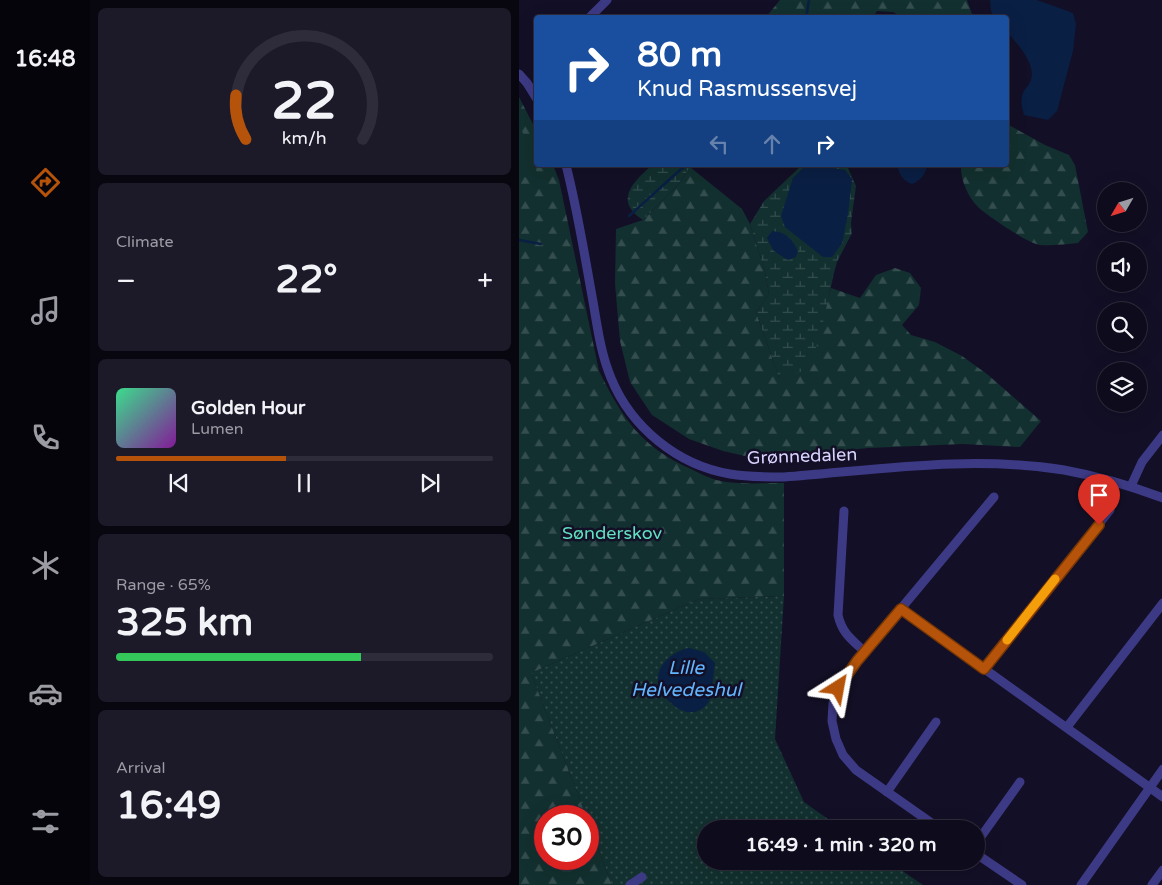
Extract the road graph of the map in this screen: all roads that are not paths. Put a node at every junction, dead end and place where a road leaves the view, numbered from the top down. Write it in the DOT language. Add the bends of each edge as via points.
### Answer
graph roads {
  1 [pos="607,0"];
  2 [pos="592,15"];
  3 [pos="519,74"];
  4 [pos="534,94"];
  5 [pos="567,167"];
  6 [pos="1162,435"];
  7 [pos="1131,486"];
  8 [pos="994,497"];
  9 [pos="1162,498"];
  10 [pos="1110,510"];
  11 [pos="844,511"];
  12 [pos="1162,603"];
  13 [pos="901,609"];
  14 [pos="865,652"];
  15 [pos="984,669"];
  16 [pos="936,722"];
  17 [pos="1067,727"];
  18 [pos="1162,769"];
  19 [pos="1020,782"];
  20 [pos="1149,786"];
  21 [pos="887,792"];
  22 [pos="1162,797"];
  23 [pos="927,820"];
  24 [pos="985,831"];
  25 [pos="985,860"];
  26 [pos="1162,870"];
  27 [pos="642,876"];
  28 [pos="630,885"];
  29 [pos="1022,885"];
  30 [pos="1081,885"];
  31 [pos="1152,885"];
  1 -- 2 [label="street"];
  3 -- 4 [label="street"];
  5 -- 7 [label="street, Grønnedalen" via="601,345 611,377 622,401 636,420 665,447 688,460 730,474 759,477 946,464 993,464 1065,470"];
  6 -- 7 [label="street" via="1142,462"];
  7 -- 9 [label="street, Grønnedalen"];
  8 -- 13 [label="street"];
  10 -- 15 [label="street"];
  11 -- 14 [label="street" via="838,615 840,626"];
  12 -- 17 [label="street"];
  13 -- 14 [label="street"];
  13 -- 15 [label="street"];
  14 -- 21 [label="street" via="838,688 832,721 843,755 856,770"];
  15 -- 17 [label="street"];
  16 -- 21 [label="street"];
  17 -- 20 [label="street"];
  18 -- 20 [label="street"];
  19 -- 24 [label="street"];
  20 -- 22 [label="street"];
  20 -- 30 [label="street"];
  21 -- 23 [label="street"];
  25 -- 29 [label="street"];
  26 -- 31 [label="street"];
  27 -- 28 [label="street"];
}
